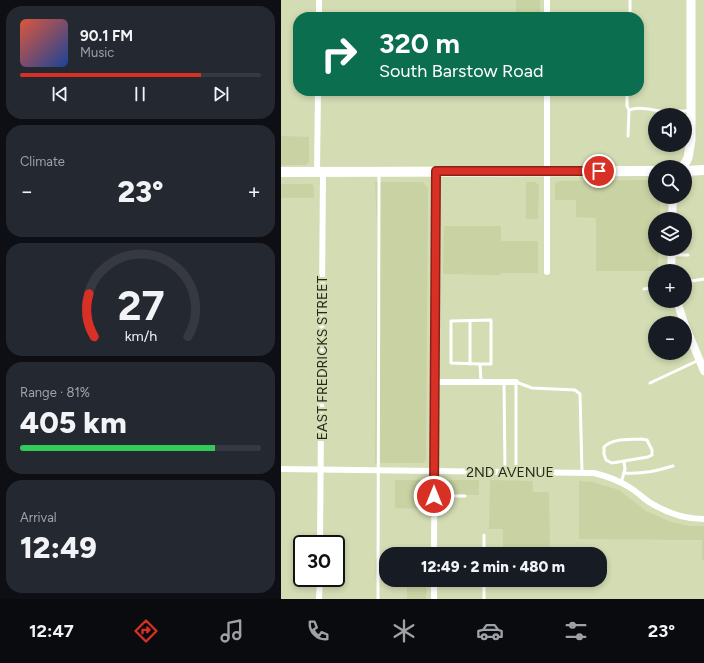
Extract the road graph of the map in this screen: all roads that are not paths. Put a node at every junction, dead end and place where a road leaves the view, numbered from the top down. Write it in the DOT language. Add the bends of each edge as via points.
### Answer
graph roads {
  1 [pos="319,0"];
  2 [pos="547,0"];
  3 [pos="630,0"];
  4 [pos="691,0"];
  5 [pos="319,12"];
  6 [pos="547,12"];
  7 [pos="630,12"];
  8 [pos="318,96"];
  9 [pos="547,96"];
  10 [pos="627,96"];
  11 [pos="648,108"];
  12 [pos="690,108"];
  13 [pos="629,110"];
  14 [pos="628,136"];
  15 [pos="704,170"];
  16 [pos="436,171"];
  17 [pos="547,171"];
  18 [pos="648,171"];
  19 [pos="692,171"];
  20 [pos="281,172"];
  21 [pos="320,172"];
  22 [pos="379,172"];
  23 [pos="547,272"];
  24 [pos="704,279"];
  25 [pos="692,281"];
  26 [pos="648,288"];
  27 [pos="644,289"];
  28 [pos="470,321"];
  29 [pos="692,339"];
  30 [pos="700,356"];
  31 [pos="470,364"];
  32 [pos="480,364"];
  33 [pos="704,371"];
  34 [pos="436,382"];
  35 [pos="481,382"];
  36 [pos="504,382"];
  37 [pos="516,382"];
  38 [pos="650,383"];
  39 [pos="624,462"];
  40 [pos="673,466"];
  41 [pos="281,469"];
  42 [pos="321,469"];
  43 [pos="378,471"];
  44 [pos="434,472"];
  45 [pos="505,472"];
  46 [pos="516,472"];
  47 [pos="582,472"];
  48 [pos="624,473"];
  49 [pos="621,483"];
  50 [pos="434,496"];
  51 [pos="465,496"];
  52 [pos="704,519"];
  53 [pos="320,535"];
  54 [pos="484,535"];
  55 [pos="434,547"];
  56 [pos="484,547"];
  57 [pos="320,587"];
  58 [pos="434,587"];
  59 [pos="484,587"];
  60 [pos="319,599"];
  61 [pos="378,599"];
  62 [pos="433,599"];
  63 [pos="484,599"];
  1 -- 5 [label="street"];
  2 -- 6 [label="street"];
  3 -- 7 [label="lane"];
  4 -- 12 [label="main road"];
  8 -- 21 [label="street, EAST FREDRICKS STREET"];
  9 -- 17 [label="street"];
  10 -- 13 [label="lane"];
  11 -- 13 [label="lane"];
  13 -- 14 [label="lane"];
  15 -- 19 [label="main road"];
  16 -- 17 [label="main road"];
  16 -- 22 [label="main road"];
  16 -- 34 [label="street"];
  17 -- 18 [label="main road"];
  17 -- 23 [label="street"];
  20 -- 21 [label="main road"];
  21 -- 22 [label="main road"];
  21 -- 42 [label="street, EAST FREDRICKS STREET"];
  22 -- 43 [label="lane"];
  24 -- 25 [label="lane"];
  26 -- 27 [label="lane"];
  28 -- 31 [label="lane"];
  28 -- 31 [label="lane" via="451,321 451,363"];
  28 -- 32 [label="lane" via="491,320 491,364"];
  29 -- 30 [label="street"];
  30 -- 33 [label="street"];
  30 -- 38 [label="lane"];
  31 -- 32 [label="lane"];
  32 -- 35 [label="lane"];
  34 -- 35 [label="street"];
  34 -- 44 [label="street"];
  35 -- 36 [label="street"];
  36 -- 37 [label="street"];
  36 -- 45 [label="lane"];
  37 -- 46 [label="lane"];
  37 -- 47 [label="lane" via="532,388 578,392 581,397"];
  39 -- 39 [label="lane" via="652,455 647,440 621,440 608,443 604,447 606,460 612,463"];
  39 -- 48 [label="lane"];
  40 -- 48 [label="lane" via="638,474"];
  41 -- 42 [label="street, 2ND AVENUE"];
  42 -- 43 [label="street, 2ND AVENUE"];
  42 -- 53 [label="street, EAST FREDRICKS STREET"];
  43 -- 44 [label="street, 2ND AVENUE"];
  43 -- 61 [label="lane"];
  44 -- 45 [label="street, 2ND AVENUE"];
  44 -- 50 [label="street"];
  45 -- 46 [label="street, 2ND AVENUE"];
  46 -- 47 [label="street, 2ND AVENUE"];
  47 -- 49 [label="street, 2ND AVENUE" via="600,474"];
  48 -- 49 [label="lane"];
  49 -- 52 [label="street, 2ND AVENUE" via="661,509 688,518"];
  50 -- 51 [label="lane"];
  50 -- 55 [label="street"];
  54 -- 56 [label="lane"];
  57 -- 60 [label="street"];
  58 -- 62 [label="street"];
  59 -- 63 [label="lane"];
}
